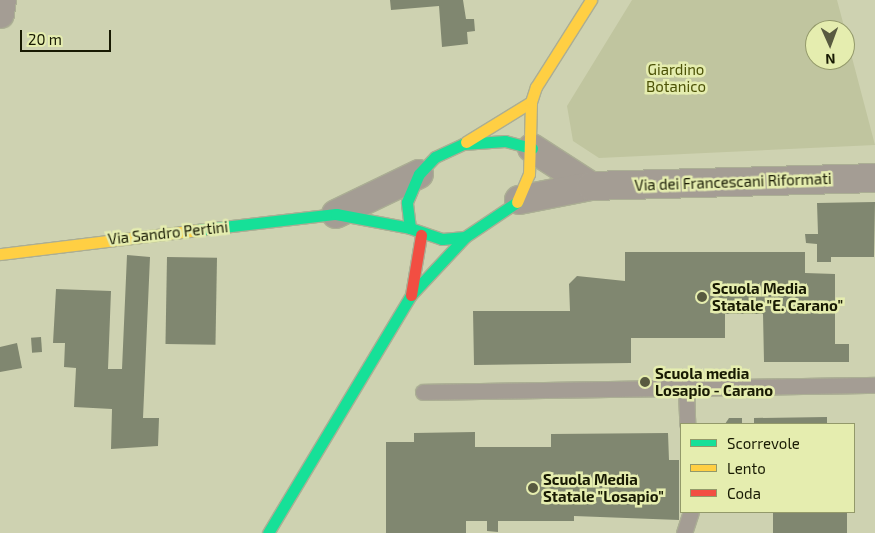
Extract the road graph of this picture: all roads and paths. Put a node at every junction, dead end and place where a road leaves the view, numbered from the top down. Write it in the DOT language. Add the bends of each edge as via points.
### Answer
graph roads {
  1 [pos="2,0"];
  2 [pos="591,0"];
  3 [pos="0,14"];
  4 [pos="531,102"];
  5 [pos="463,144"];
  6 [pos="532,148"];
  7 [pos="419,174"];
  8 [pos="875,178"];
  9 [pos="591,186"];
  10 [pos="519,200"];
  11 [pos="336,214"];
  12 [pos="410,228"];
  13 [pos="421,235"];
  14 [pos="465,237"];
  15 [pos="0,254"];
  16 [pos="411,295"];
  17 [pos="875,385"];
  18 [pos="686,387"];
  19 [pos="424,392"];
  20 [pos="688,423"];
  21 [pos="691,513"];
  22 [pos="268,533"];
  23 [pos="684,533"];
  1 -- 3 [label="street"];
  2 -- 4 [label="main road"];
  4 -- 5 [label="main road"];
  4 -- 6 [label="main road"];
  5 -- 6 [label="main road" via="506,141"];
  5 -- 7 [label="main road" via="435,157"];
  6 -- 9 [label="street"];
  6 -- 10 [label="main road"];
  7 -- 11 [label="street"];
  7 -- 12 [label="main road" via="407,202"];
  8 -- 9 [label="street, Via dei Francescani Riformati"];
  9 -- 10 [label="street, Via dei Francescani Riformati"];
  10 -- 14 [label="main road"];
  11 -- 12 [label="main road, Via Sandro Pertini"];
  11 -- 15 [label="main road, Via Sandro Pertini"];
  12 -- 13 [label="main road"];
  13 -- 14 [label="main road" via="442,239"];
  13 -- 16 [label="main road"];
  14 -- 16 [label="main road"];
  16 -- 22 [label="main road"];
  17 -- 18 [label="lane"];
  18 -- 19 [label="lane"];
  18 -- 20 [label="lane"];
  21 -- 23 [label="lane"];
}
